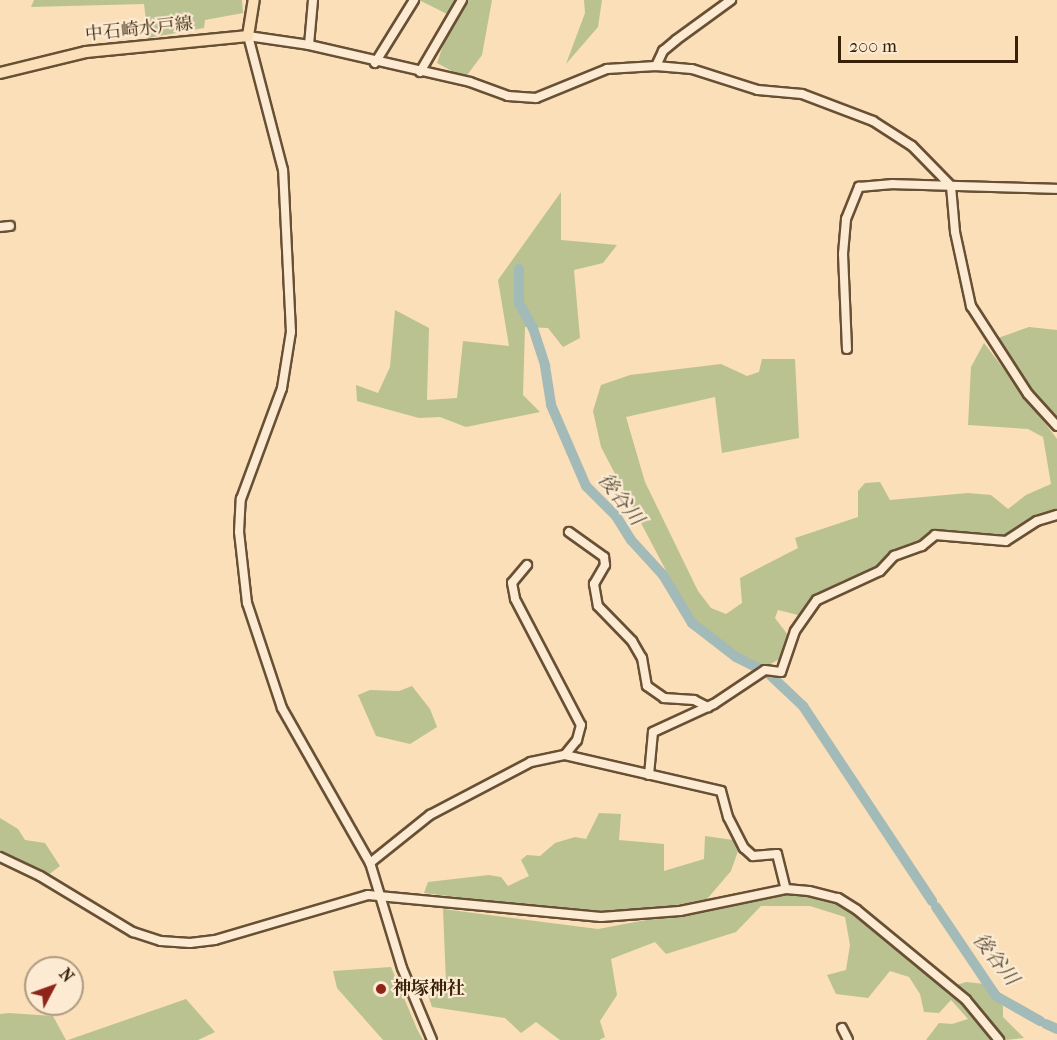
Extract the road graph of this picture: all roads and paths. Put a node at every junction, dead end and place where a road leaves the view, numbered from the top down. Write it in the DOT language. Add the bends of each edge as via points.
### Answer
graph roads {
  1 [pos="254,0"];
  2 [pos="313,0"];
  3 [pos="414,0"];
  4 [pos="462,0"];
  5 [pos="731,0"];
  6 [pos="248,36"];
  7 [pos="309,45"];
  8 [pos="375,63"];
  9 [pos="656,66"];
  10 [pos="420,72"];
  11 [pos="0,73"];
  12 [pos="951,186"];
  13 [pos="1057,189"];
  14 [pos="10,226"];
  15 [pos="0,227"];
  16 [pos="847,349"];
  17 [pos="1057,426"];
  18 [pos="1057,515"];
  19 [pos="569,532"];
  20 [pos="527,565"];
  21 [pos="708,707"];
  22 [pos="565,755"];
  23 [pos="649,775"];
  24 [pos="0,857"];
  25 [pos="370,863"];
  26 [pos="786,889"];
  27 [pos="379,894"];
  28 [pos="842,1028"];
  29 [pos="432,1040"];
  30 [pos="848,1040"];
  31 [pos="999,1040"];
  1 -- 6 [label="main road"];
  2 -- 7 [label="street"];
  3 -- 8 [label="street"];
  4 -- 10 [label="street"];
  5 -- 9 [label="street" via="676,40"];
  6 -- 7 [label="street"];
  6 -- 11 [label="main road, 中石崎水戸線" via="86,51"];
  6 -- 25 [label="street" via="283,170 291,332 282,388 241,499 243,579 251,623 282,708"];
  7 -- 8 [label="street"];
  8 -- 10 [label="street"];
  9 -- 10 [label="street" via="607,69 536,98 508,96 477,84"];
  9 -- 12 [label="street" via="711,73 758,90 802,94 842,107 912,146"];
  12 -- 13 [label="street"];
  12 -- 16 [label="street" via="856,185 846,219 843,254"];
  12 -- 17 [label="street" via="955,232 971,306 1028,394"];
  14 -- 15 [label="street"];
  18 -- 21 [label="street" via="1036,521 1006,541 935,535 922,546 894,556 880,571 817,600 795,631 781,672 765,670"];
  19 -- 21 [label="street" via="604,557 605,565 594,584 598,606 632,641 642,658 647,686 664,698 694,700"];
  20 -- 22 [label="street" via="512,583 515,599 580,725 577,740"];
  21 -- 23 [label="street" via="653,732"];
  22 -- 23 [label="street"];
  22 -- 25 [label="street" via="531,762 430,815"];
  23 -- 26 [label="street" via="721,791 728,817 744,848 753,856 777,854"];
  24 -- 27 [label="street" via="40,876 127,929 176,943 215,940 338,901"];
  25 -- 27 [label="street"];
  26 -- 27 [label="street" via="680,911 601,917"];
  26 -- 31 [label="street" via="824,894 857,910 966,1000"];
  27 -- 29 [label="street" via="402,968"];
  28 -- 30 [label="street"];
}
